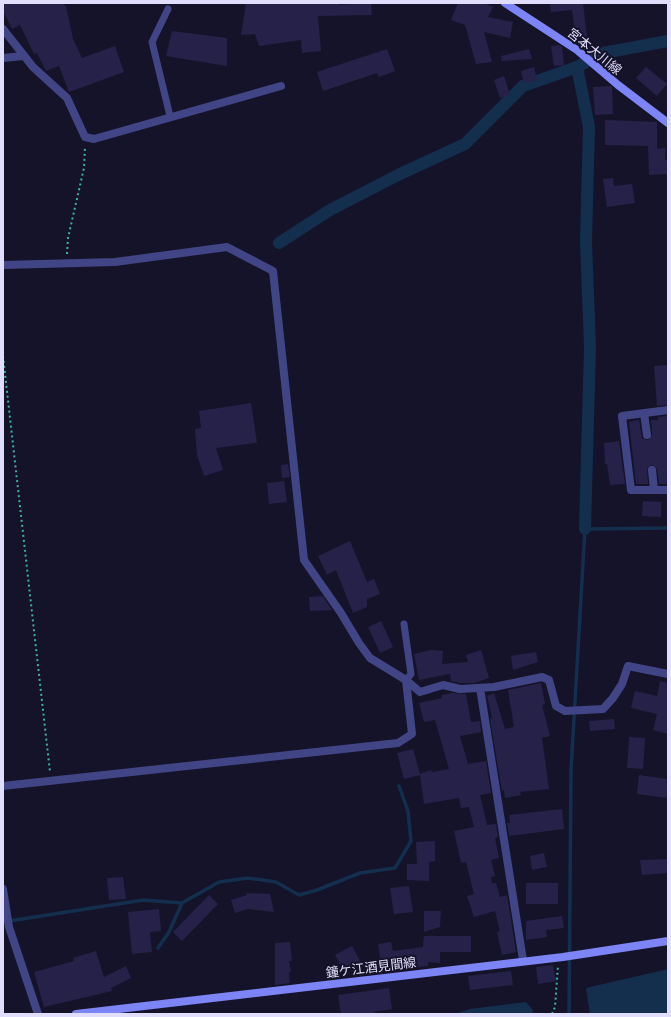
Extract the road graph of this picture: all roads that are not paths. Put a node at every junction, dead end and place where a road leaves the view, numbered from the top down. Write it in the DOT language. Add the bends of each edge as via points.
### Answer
graph roads {
  1 [pos="504,3"];
  2 [pos="168,9"];
  3 [pos="3,29"];
  4 [pos="23,56"];
  5 [pos="3,58"];
  6 [pos="281,86"];
  7 [pos="170,116"];
  8 [pos="668,123"];
  9 [pos="3,265"];
  10 [pos="668,410"];
  11 [pos="644,413"];
  12 [pos="647,435"];
  13 [pos="652,470"];
  14 [pos="654,490"];
  15 [pos="668,490"];
  16 [pos="404,624"];
  17 [pos="668,674"];
  18 [pos="406,680"];
  19 [pos="480,688"];
  20 [pos="3,786"];
  21 [pos="3,889"];
  22 [pos="668,941"];
  23 [pos="523,960"];
  24 [pos="38,1014"];
  25 [pos="76,1014"];
  26 [pos="95,1014"];
  1 -- 8 [label="main road, 宮本大川線" via="577,50"];
  2 -- 7 [label="lane" via="152,42"];
  3 -- 4 [label="street"];
  4 -- 5 [label="street"];
  4 -- 7 [label="street" via="67,98 85,137 94,139"];
  6 -- 7 [label="street"];
  9 -- 18 [label="street" via="115,262 227,247 273,271 304,560 370,658"];
  10 -- 11 [label="street"];
  11 -- 12 [label="street"];
  11 -- 14 [label="street" via="622,416 631,490"];
  13 -- 14 [label="street"];
  14 -- 15 [label="street"];
  16 -- 18 [label="lane" via="412,674"];
  17 -- 19 [label="street" via="628,666 622,684 604,709 580,711 564,711 556,706 549,680 542,677"];
  18 -- 19 [label="street" via="420,692 443,685 460,689"];
  18 -- 20 [label="street" via="412,734 398,743"];
  19 -- 23 [label="street"];
  21 -- 24 [label="street" via="9,927"];
  22 -- 23 [label="main road, 鐘ケ江酒見間線"];
  23 -- 26 [label="main road, 鐘ケ江酒見間線"];
  25 -- 26 [label="main road, 鐘ケ江酒見間線"];
}
